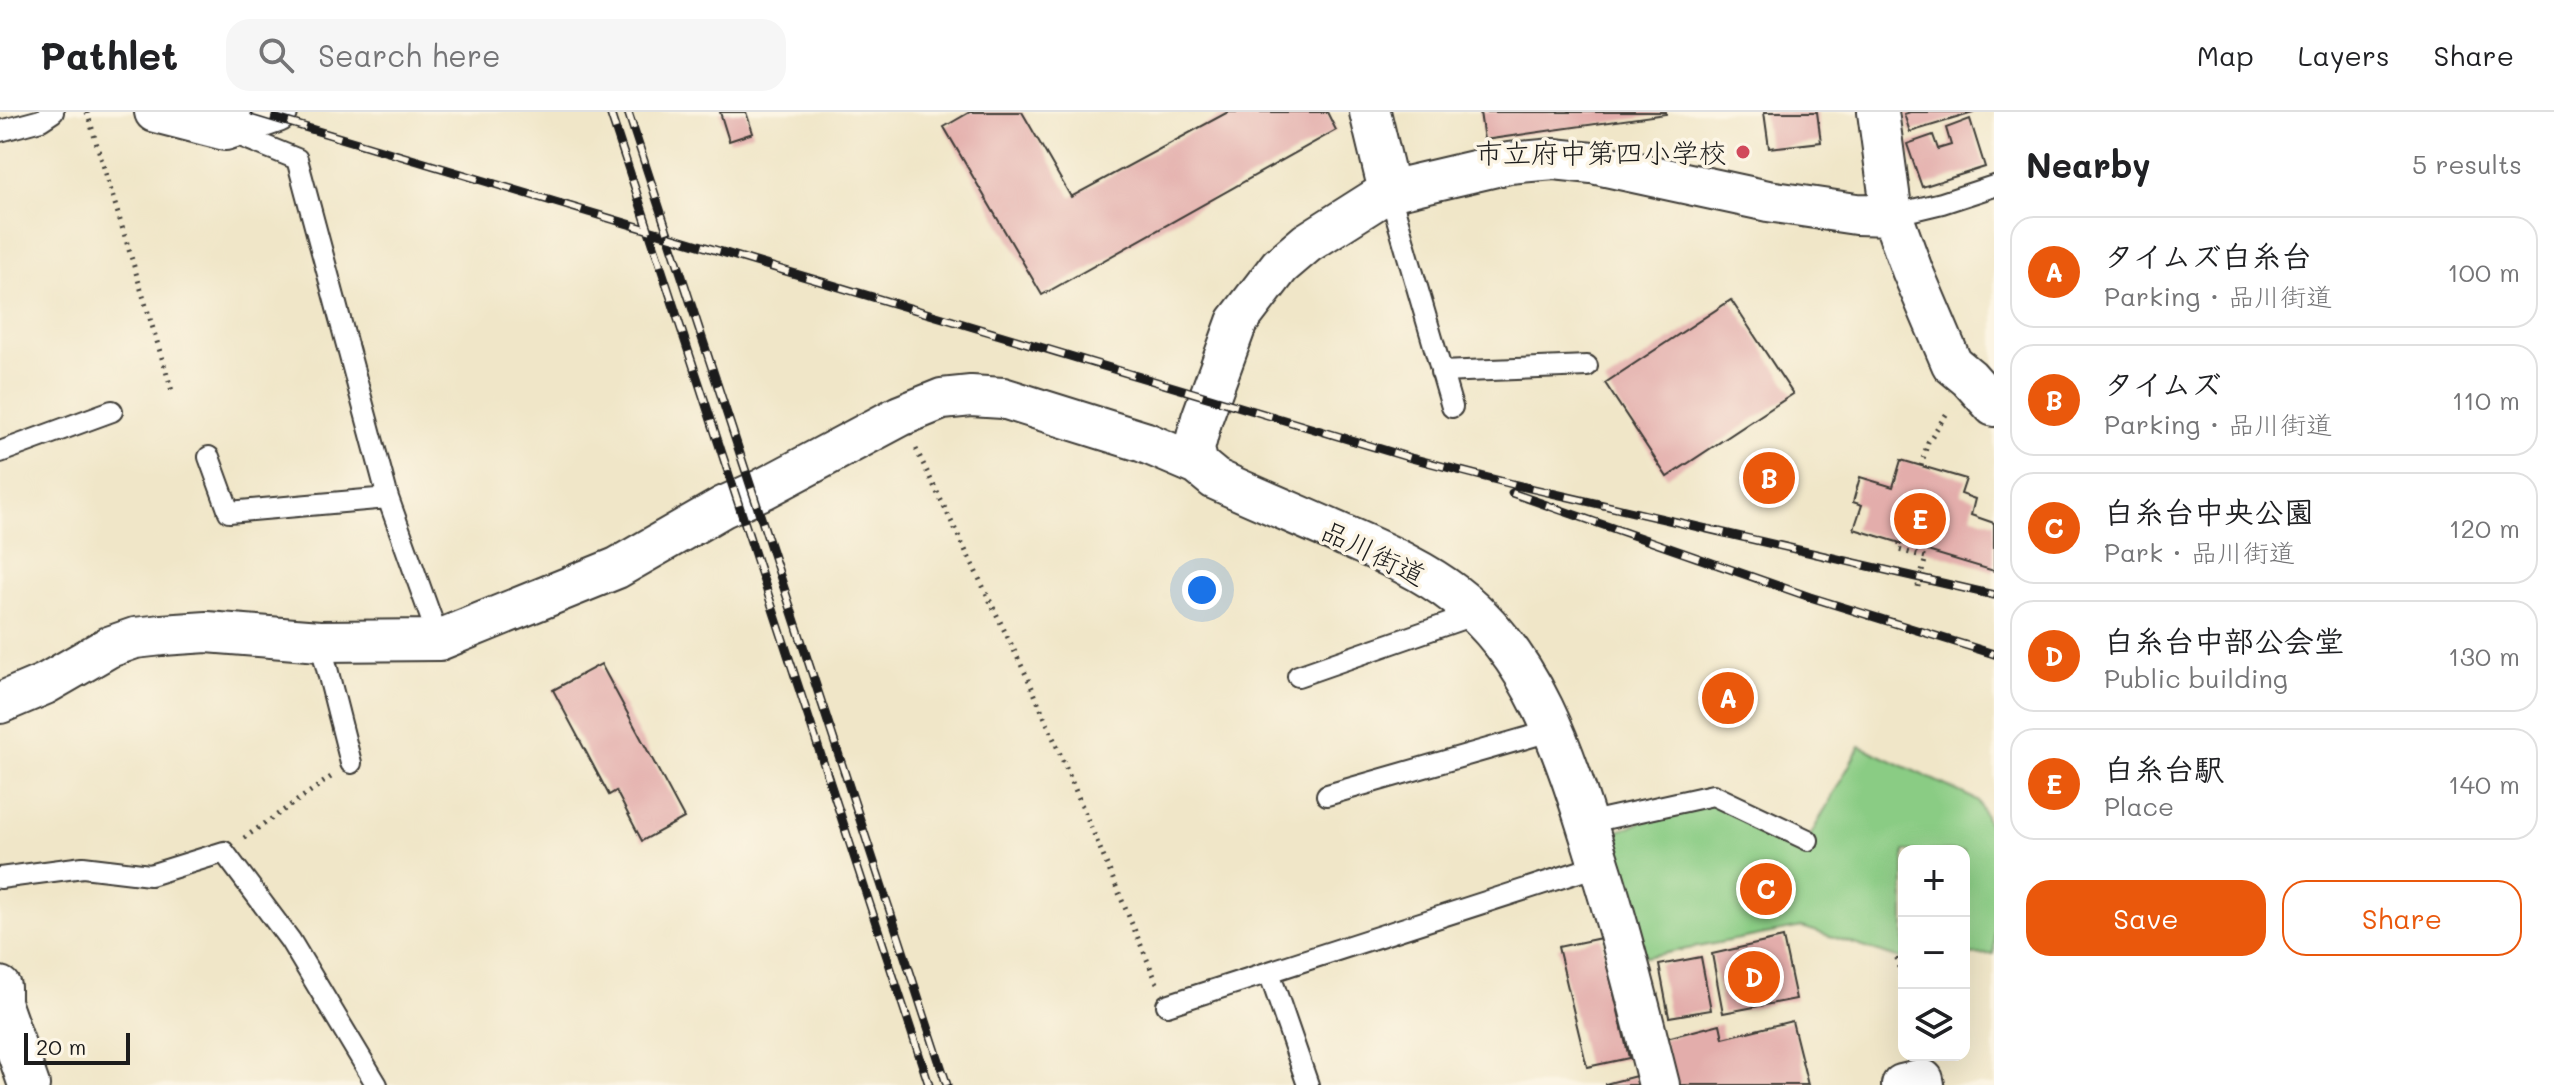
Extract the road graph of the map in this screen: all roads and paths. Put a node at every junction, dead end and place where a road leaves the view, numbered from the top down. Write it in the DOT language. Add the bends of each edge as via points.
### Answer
graph roads {
  1 [pos="53,112"];
  2 [pos="87,112"];
  3 [pos="155,112"];
  4 [pos="277,112"];
  5 [pos="1370,112"];
  6 [pos="1878,112"];
  7 [pos="225,130"];
  8 [pos="0,131"];
  9 [pos="1994,186"];
  10 [pos="1389,191"];
  11 [pos="1892,215"];
  12 [pos="1587,366"];
  13 [pos="1441,372"];
  14 [pos="1986,383"];
  15 [pos="172,391"];
  16 [pos="1452,407"];
  17 [pos="112,411"];
  18 [pos="900,416"];
  19 [pos="0,452"];
  20 [pos="209,457"];
  21 [pos="1198,465"];
  22 [pos="1921,466"];
  23 [pos="388,498"];
  24 [pos="1900,543"];
  25 [pos="1917,590"];
  26 [pos="1476,614"];
  27 [pos="439,640"];
  28 [pos="320,641"];
  29 [pos="1298,676"];
  30 [pos="0,703"];
  31 [pos="1554,730"];
  32 [pos="351,763"];
  33 [pos="1327,795"];
  34 [pos="1586,823"];
  35 [pos="1808,840"];
  36 [pos="224,852"];
  37 [pos="1600,865"];
  38 [pos="0,878"];
  39 [pos="1897,958"];
  40 [pos="1269,972"];
  41 [pos="0,987"];
  42 [pos="1903,989"];
  43 [pos="1167,1005"];
  44 [pos="29,1085"];
  45 [pos="377,1085"];
  46 [pos="1308,1085"];
  47 [pos="1659,1085"];
  48 [pos="1902,1085"];
  49 [pos="1924,1085"];
  1 -- 8 [label="lane"];
  2 -- 15 [label="path"];
  3 -- 7 [label="street"];
  4 -- 7 [label="street"];
  5 -- 10 [label="street"];
  6 -- 11 [label="street"];
  7 -- 23 [label="lane" via="297,159"];
  9 -- 11 [label="lane"];
  10 -- 11 [label="street" via="1509,163 1554,159 1768,201"];
  10 -- 13 [label="lane"];
  10 -- 21 [label="street" via="1307,243 1251,300 1226,348 1202,418 1194,449"];
  11 -- 14 [label="street" via="1952,364"];
  12 -- 13 [label="lane"];
  13 -- 16 [label="lane"];
  14 -- 22 [label="path" via="1928,442"];
  17 -- 19 [label="lane"];
  18 -- 21 [label="street, 品川街道" via="942,399 1003,398 1144,442"];
  18 -- 27 [label="street, 品川街道" via="617,568"];
  18 -- 43 [label="path" via="1030,683"];
  20 -- 23 [label="lane" via="229,512"];
  21 -- 26 [label="street, 品川街道" via="1215,479 1409,567"];
  23 -- 27 [label="lane"];
  24 -- 25 [label="path" via="1899,550 1926,557"];
  26 -- 29 [label="lane"];
  26 -- 31 [label="street, 品川街道" via="1532,686"];
  27 -- 28 [label="street"];
  28 -- 30 [label="street" via="207,632 135,638"];
  28 -- 32 [label="lane"];
  31 -- 33 [label="lane"];
  31 -- 34 [label="street, 品川街道"];
  32 -- 36 [label="path"];
  34 -- 35 [label="lane" via="1713,795"];
  34 -- 37 [label="street, 品川街道"];
  36 -- 38 [label="lane" via="150,875 83,867"];
  36 -- 45 [label="lane" via="290,940"];
  37 -- 40 [label="lane"];
  37 -- 47 [label="street, 品川街道"];
  39 -- 42 [label="path"];
  40 -- 43 [label="lane"];
  40 -- 46 [label="lane"];
  41 -- 44 [label="street" via="0,1002"];
  48 -- 49 [label="street" via="1923,1080"];
}
